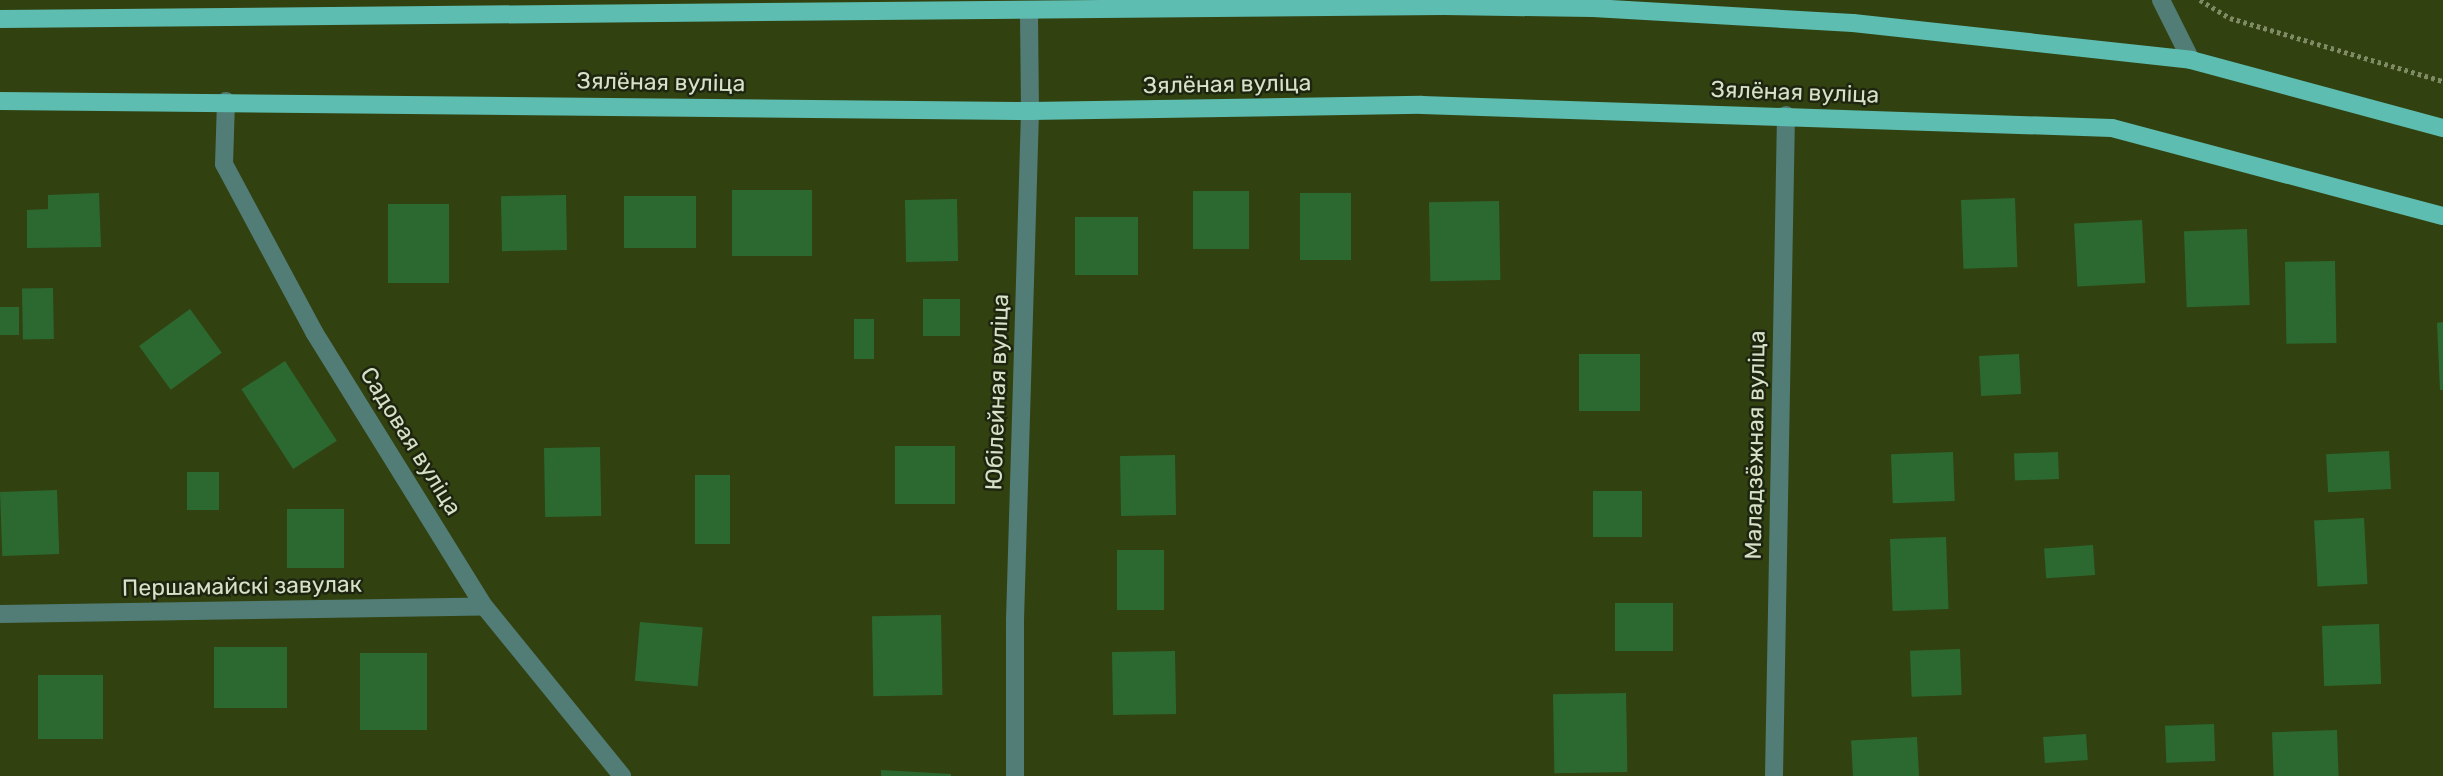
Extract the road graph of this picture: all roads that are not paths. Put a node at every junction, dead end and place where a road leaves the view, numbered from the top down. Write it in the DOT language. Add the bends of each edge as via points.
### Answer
graph roads {
  1 [pos="2161,0"];
  2 [pos="1542,3"];
  3 [pos="1029,10"];
  4 [pos="0,19"];
  5 [pos="2191,60"];
  6 [pos="0,101"];
  7 [pos="226,101"];
  8 [pos="1030,111"];
  9 [pos="1786,116"];
  10 [pos="2443,128"];
  11 [pos="2443,216"];
  12 [pos="484,606"];
  13 [pos="0,614"];
  14 [pos="622,776"];
  15 [pos="1015,776"];
  16 [pos="1774,776"];
  1 -- 5 [label="street"];
  2 -- 3 [label="main road"];
  2 -- 5 [label="main road" via="1853,23"];
  3 -- 4 [label="main road"];
  3 -- 8 [label="street, Юбілейная вуліца"];
  5 -- 10 [label="main road"];
  6 -- 7 [label="main road, Зялёная вуліца"];
  7 -- 8 [label="main road, Зялёная вуліца"];
  7 -- 12 [label="street, Садовая вуліца" via="224,164 314,332"];
  8 -- 9 [label="main road, Зялёная вуліца" via="1422,105"];
  8 -- 15 [label="street, Юбілейная вуліца" via="1015,620"];
  9 -- 11 [label="main road, Зялёная вуліца" via="2112,128"];
  9 -- 16 [label="street, Маладзёжная вуліца"];
  12 -- 13 [label="street, Першамайскі завулак"];
  12 -- 14 [label="street, Садовая вуліца"];
}
